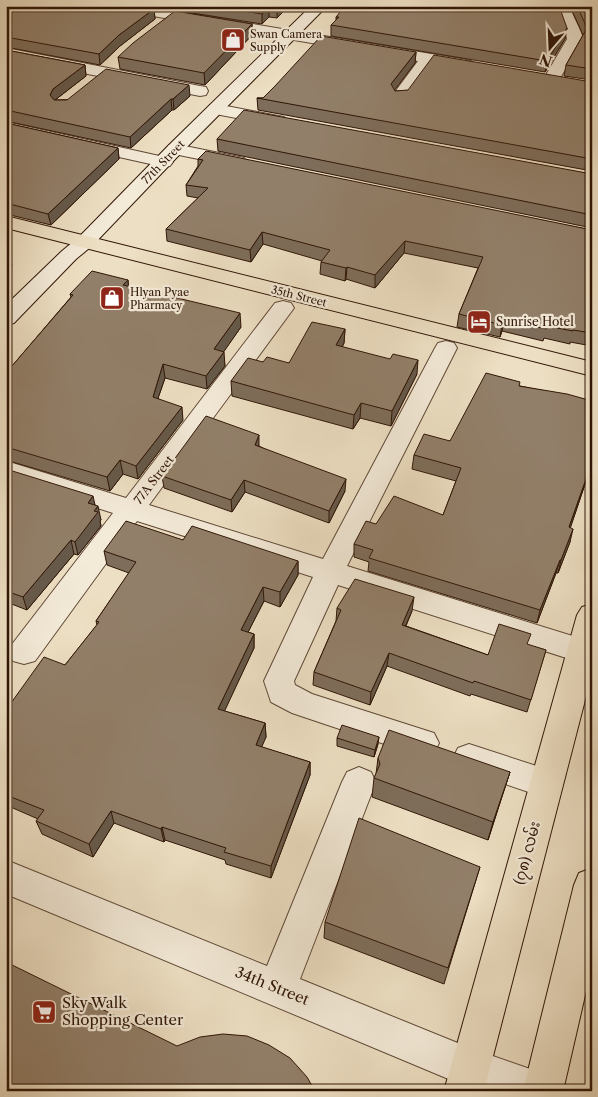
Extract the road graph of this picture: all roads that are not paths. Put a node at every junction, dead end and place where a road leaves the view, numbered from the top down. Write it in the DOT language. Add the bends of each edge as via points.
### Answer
graph roads {
  1 [pos="117,6"];
  2 [pos="320,6"];
  3 [pos="562,6"];
  4 [pos="178,11"];
  5 [pos="156,29"];
  6 [pos="291,35"];
  7 [pos="6,53"];
  8 [pos="120,56"];
  9 [pos="428,59"];
  10 [pos="484,68"];
  11 [pos="104,72"];
  12 [pos="532,77"];
  13 [pos="551,80"];
  14 [pos="90,83"];
  15 [pos="567,83"];
  16 [pos="200,91"];
  17 [pos="400,96"];
  18 [pos="216,109"];
  19 [pos="293,124"];
  20 [pos="6,128"];
  21 [pos="169,156"];
  22 [pos="253,166"];
  23 [pos="6,222"];
  24 [pos="6,239"];
  25 [pos="86,241"];
  26 [pos="69,255"];
  27 [pos="283,308"];
  28 [pos="6,318"];
  29 [pos="446,348"];
  30 [pos="592,369"];
  31 [pos="592,384"];
  32 [pos="6,470"];
  33 [pos="132,509"];
  34 [pos="330,572"];
  35 [pos="592,616"];
  36 [pos="24,652"];
  37 [pos="582,652"];
  38 [pos="359,782"];
  39 [pos="546,783"];
  40 [pos="6,877"];
  41 [pos="592,885"];
  42 [pos="277,988"];
  43 [pos="467,1079"];
  44 [pos="541,1091"];
  1 -- 4 [label="street"];
  2 -- 6 [label="street, 77th Street"];
  3 -- 13 [label="street" via="575,39"];
  4 -- 5 [label="street"];
  4 -- 6 [label="street"];
  6 -- 9 [label="street"];
  6 -- 18 [label="street, 77th Street"];
  7 -- 11 [label="street"];
  8 -- 11 [label="street"];
  9 -- 10 [label="street"];
  9 -- 17 [label="street"];
  11 -- 14 [label="street"];
  11 -- 16 [label="street"];
  12 -- 13 [label="street"];
  13 -- 15 [label="street"];
  18 -- 19 [label="street"];
  18 -- 21 [label="street, 77th Street"];
  20 -- 21 [label="street"];
  21 -- 22 [label="street"];
  21 -- 25 [label="street, 77th Street"];
  23 -- 25 [label="main road, 35th Street"];
  24 -- 26 [label="main road, 35th Street"];
  25 -- 26 [label="street, 77th Street"];
  25 -- 30 [label="main road, 35th Street"];
  26 -- 27 [label="main road, 35th Street"];
  26 -- 28 [label="street, 77th Street"];
  27 -- 29 [label="main road, 35th Street"];
  27 -- 33 [label="street, 77A Street"];
  29 -- 31 [label="main road, 35th Street"];
  29 -- 34 [label="street"];
  32 -- 33 [label="street"];
  33 -- 34 [label="street"];
  33 -- 36 [label="street, 77A Street"];
  34 -- 37 [label="street"];
  34 -- 39 [label="street" via="279,681 282,692 304,704"];
  35 -- 37 [label="main road, (၇၈) လမ်း"];
  37 -- 39 [label="main road, (၇၈) လမ်း"];
  38 -- 42 [label="street"];
  39 -- 43 [label="main road, (၇၈) လမ်း"];
  40 -- 42 [label="street, 34th Street"];
  41 -- 44 [label="main road"];
  42 -- 43 [label="street, 34th Street"];
  43 -- 44 [label="street, 34th Street"];
}
